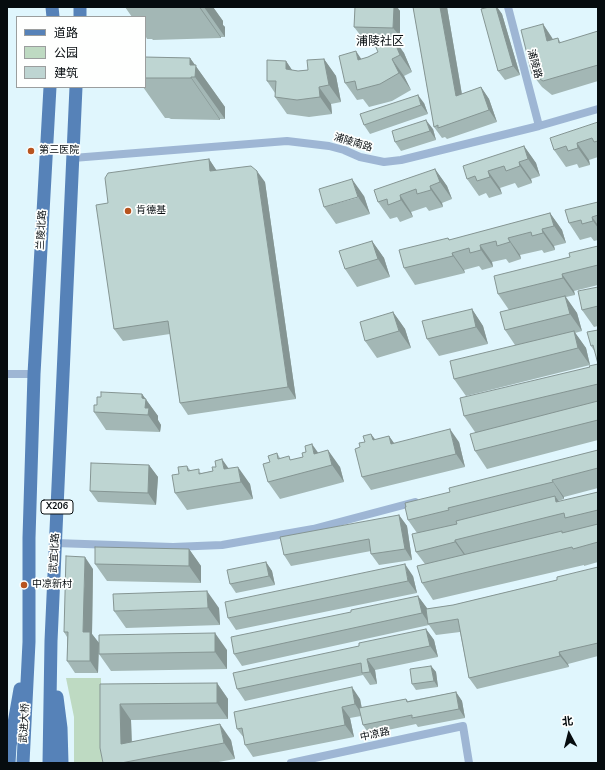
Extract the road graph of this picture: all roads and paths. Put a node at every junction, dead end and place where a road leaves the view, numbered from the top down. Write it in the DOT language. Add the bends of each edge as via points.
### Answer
graph roads {
  1 [pos="508,7"];
  2 [pos="50,88"];
  3 [pos="76,88"];
  4 [pos="598,109"];
  5 [pos="539,126"];
  6 [pos="73,158"];
  7 [pos="7,374"];
  8 [pos="34,374"];
  9 [pos="425,500"];
  10 [pos="55,543"];
  11 [pos="51,641"];
  12 [pos="28,642"];
  13 [pos="38,684"];
  14 [pos="9,763"];
  15 [pos="23,763"];
  16 [pos="49,763"];
  17 [pos="62,763"];
  18 [pos="291,763"];
  19 [pos="469,763"];
  1 -- 5 [label="street, 浦陵路"];
  2 -- 8 [label="main road, 兰陵北路"];
  3 -- 6 [label="main road"];
  4 -- 5 [label="street, 浦陵南路"];
  5 -- 6 [label="street, 浦陵南路" via="384,162 329,146 287,141"];
  6 -- 10 [label="main road, 武宜北路 / X206"];
  7 -- 8 [label="street"];
  8 -- 12 [label="main road, X206"];
  9 -- 10 [label="street" via="313,529 222,545 173,547"];
  10 -- 11 [label="main road, 武宜北路 / X206"];
  11 -- 13 [label="main road, 武宜北路 / X206"];
  11 -- 17 [label="main road" via="61,728"];
  12 -- 13 [label="main road, X206"];
  12 -- 14 [label="main road"];
  13 -- 15 [label="main road, 武进大桥 / X206"];
  13 -- 16 [label="main road, X206"];
  18 -- 19 [label="street, 中凉路" via="463,726"];
}
